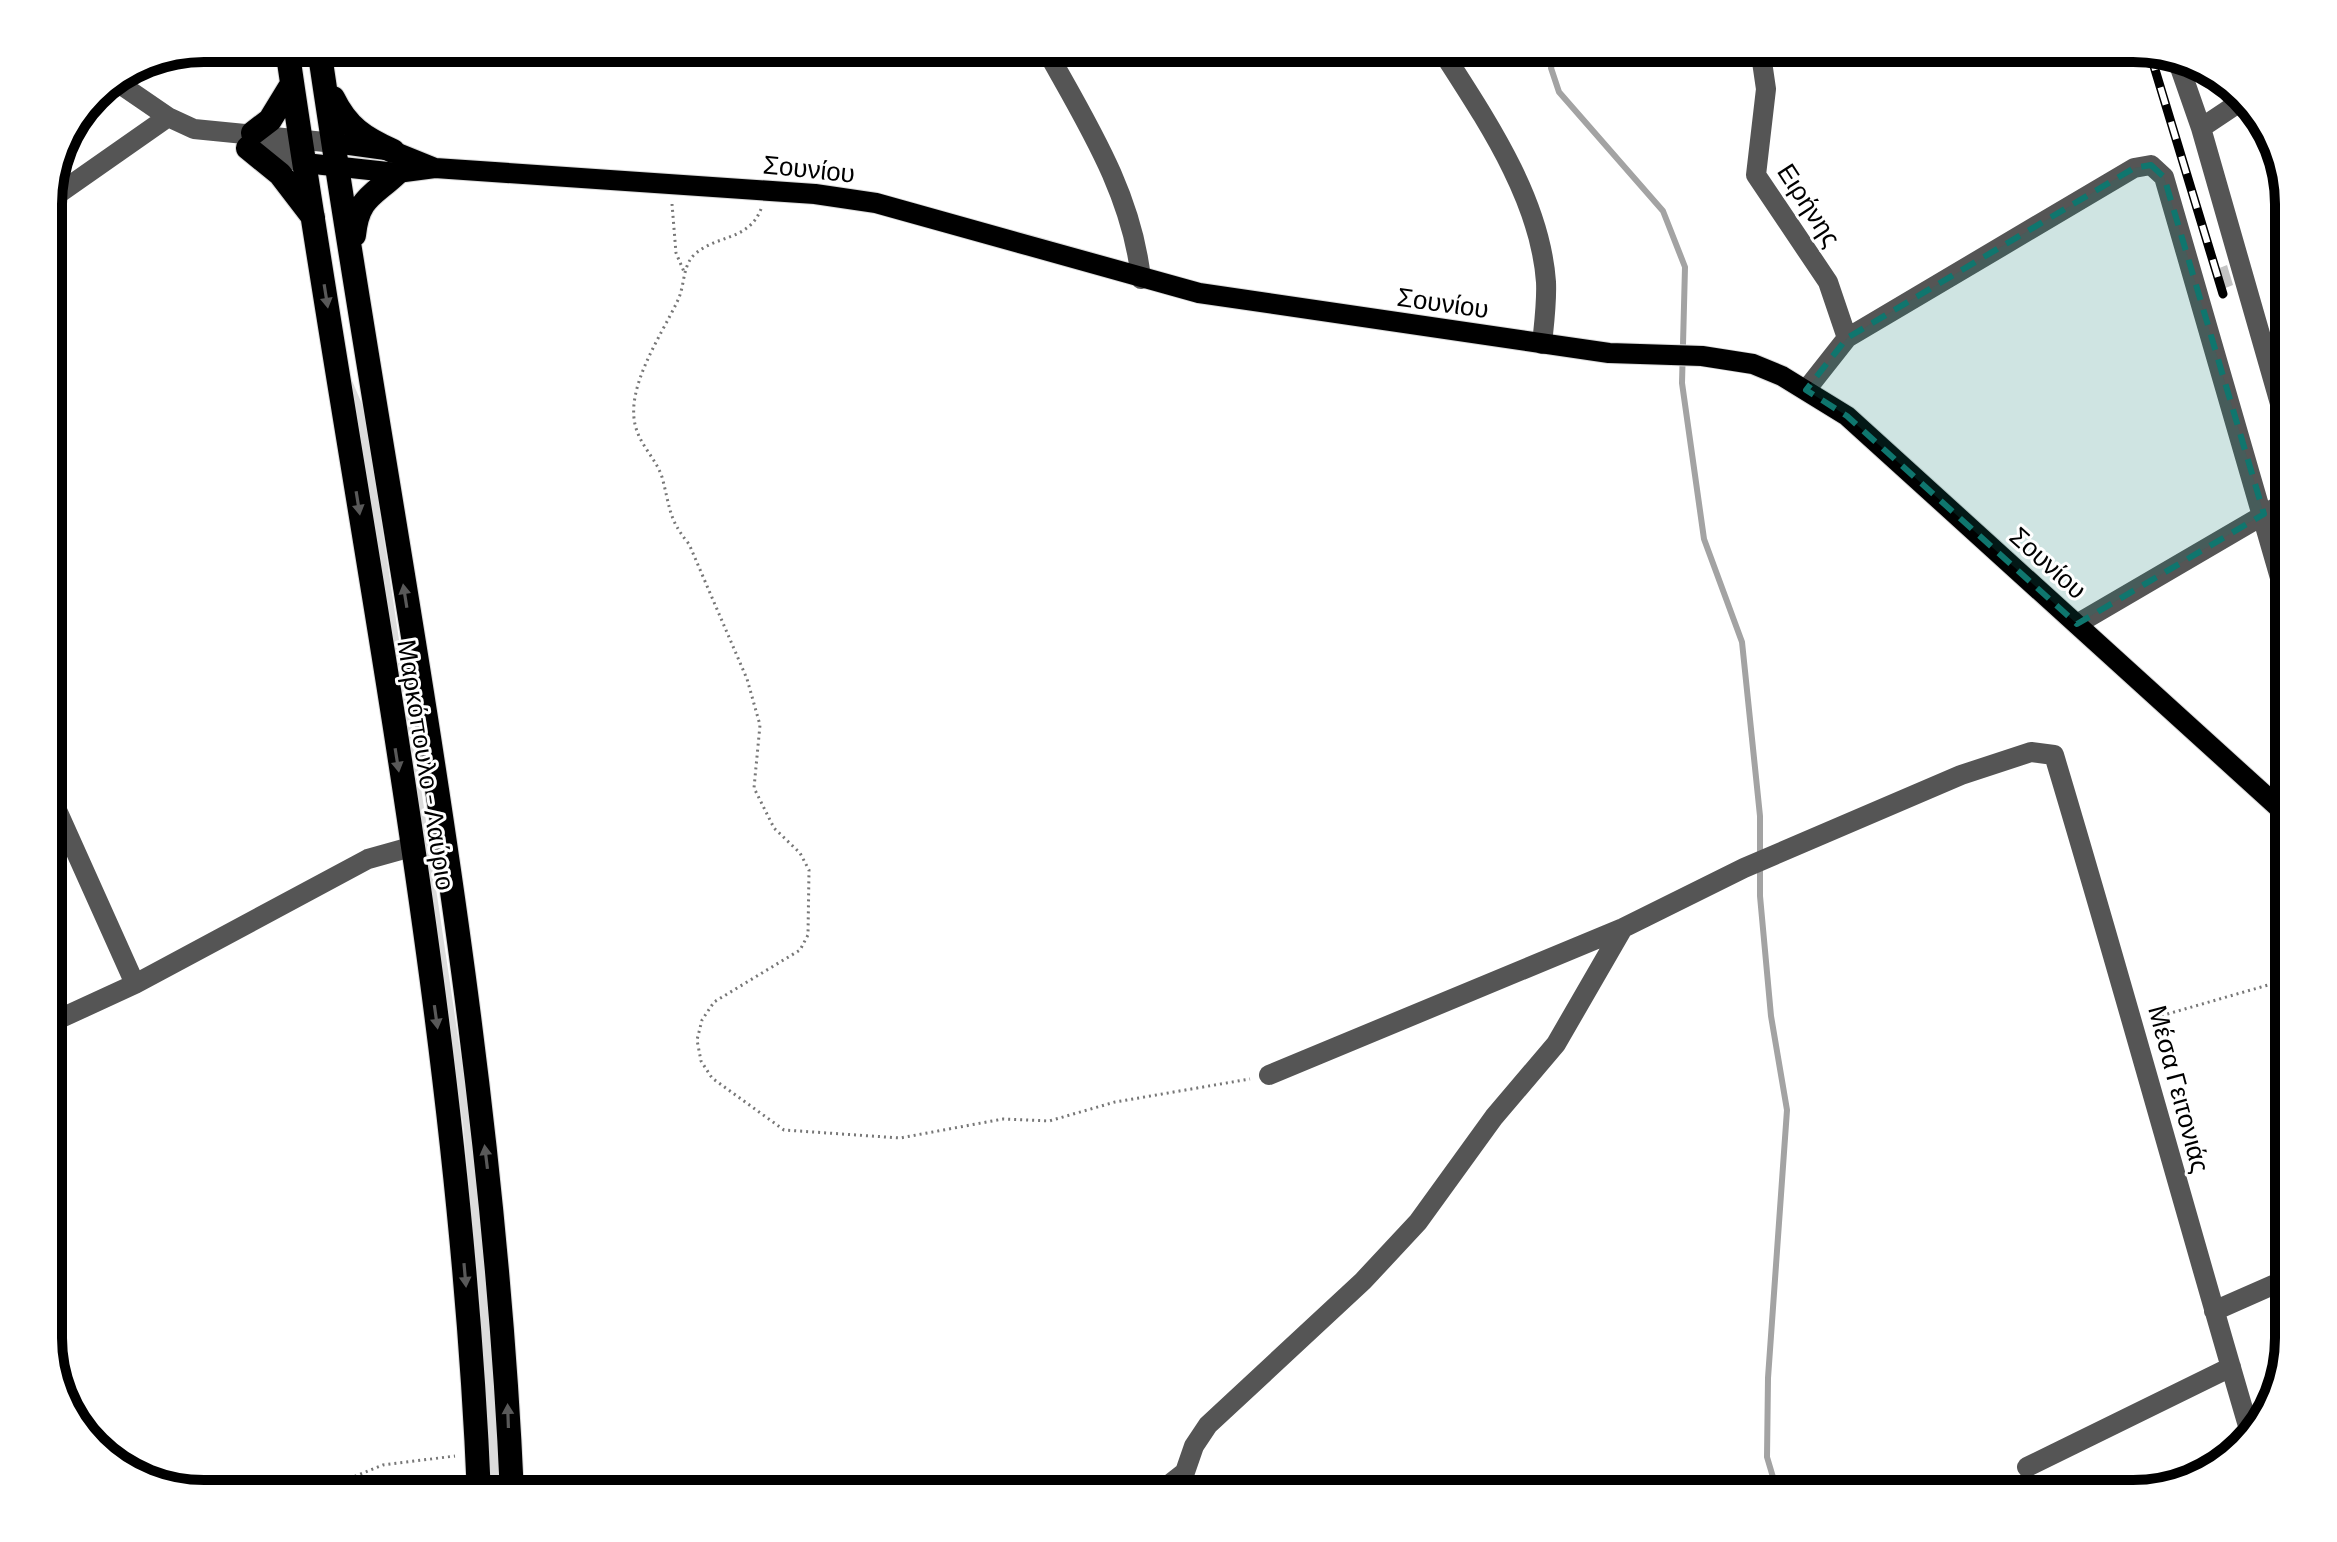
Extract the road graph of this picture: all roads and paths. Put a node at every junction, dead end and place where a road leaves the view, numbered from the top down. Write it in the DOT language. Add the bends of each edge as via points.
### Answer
graph roads {
  1 [pos="289,62"];
  2 [pos="321,62"];
  3 [pos="1053,62"];
  4 [pos="1448,62"];
  5 [pos="1762,62"];
  6 [pos="2181,71"];
  7 [pos="323,78"];
  8 [pos="292,84"];
  9 [pos="124,87"];
  10 [pos="2235,105"];
  11 [pos="168,117"];
  12 [pos="2201,128"];
  13 [pos="250,141"];
  14 [pos="303,151"];
  15 [pos="336,155"];
  16 [pos="395,162"];
  17 [pos="670,184"];
  18 [pos="768,190"];
  19 [pos="62,191"];
  20 [pos="314,219"];
  21 [pos="352,250"];
  22 [pos="685,274"];
  23 [pos="1141,279"];
  24 [pos="1847,338"];
  25 [pos="1542,344"];
  26 [pos="2275,386"];
  27 [pos="1806,390"];
  28 [pos="2275,508"];
  29 [pos="2264,514"];
  30 [pos="2275,556"];
  31 [pos="2077,624"];
  32 [pos="2275,804"];
  33 [pos="62,821"];
  34 [pos="411,847"];
  35 [pos="1623,928"];
  36 [pos="2275,983"];
  37 [pos="135,984"];
  38 [pos="62,1018"];
  39 [pos="2135,1024"];
  40 [pos="1269,1075"];
  41 [pos="2275,1284"];
  42 [pos="2214,1311"];
  43 [pos="2231,1367"];
  44 [pos="2247,1423"];
  45 [pos="477,1440"];
  46 [pos="2027,1467"];
  47 [pos="1185,1472"];
  48 [pos="345,1480"];
  49 [pos="478,1480"];
  50 [pos="511,1480"];
  51 [pos="1175,1480"];
  52 [pos="1210,1480"];
  1 -- 8 [label="highway, Μαρκόπουλο - Λαύριο"];
  2 -- 7 [label="highway, Μαρκόπουλο - Λαύριο"];
  3 -- 23 [label="street" via="1114,174 1137,238"];
  4 -- 25 [label="street" via="1508,163 1537,235 1546,282"];
  5 -- 24 [label="street, Ειρήνης" via="1766,89 1756,175 1828,282"];
  6 -- 12 [label="street"];
  7 -- 15 [label="highway, Μαρκόπουλο - Λαύριο"];
  7 -- 16 [label="highway" via="344,120"];
  8 -- 13 [label="highway"];
  8 -- 14 [label="highway, Μαρκόπουλο - Λαύριο"];
  9 -- 11 [label="street, Σουνίου"];
  10 -- 12 [label="street"];
  11 -- 13 [label="street, Σουνίου" via="194,129"];
  11 -- 19 [label="street"];
  12 -- 26 [label="street"];
  13 -- 14 [label="street, Σουνίου"];
  13 -- 20 [label="highway"];
  14 -- 15 [label="street, Σουνίου"];
  14 -- 20 [label="highway, Μαρκόπουλο - Λαύριο"];
  15 -- 16 [label="main road, Σουνίου"];
  15 -- 21 [label="highway, Μαρκόπουλο - Λαύριο"];
  16 -- 17 [label="main road, Σουνίου"];
  16 -- 21 [label="highway" via="360,208"];
  17 -- 18 [label="main road, Σουνίου"];
  17 -- 22 [label="path" via="676,253"];
  18 -- 22 [label="path" via="757,220 745,232 693,256"];
  18 -- 23 [label="main road, Σουνίου" via="876,203"];
  20 -- 34 [label="highway, Μαρκόπουλο - Λαύριο, one-way"];
  50 -- 21 [label="highway, Μαρκόπουλο - Λαύριο, one-way" via="475,1063"];
  22 -- 40 [label="path" via="683,290 638,387 635,425 661,476 674,526 689,544 747,679 760,725 754,788 774,828 809,870 808,935 800,950 714,1002 702,1020 697,1040 712,1078 784,1130 900,1138 1003,1119 1049,1121 1115,1102"];
  23 -- 25 [label="main road, Σουνίου" via="1287,308"];
  24 -- 27 [label="street"];
  24 -- 29 [label="street" via="2134,168 2151,165 2164,177"];
  25 -- 27 [label="main road, Σουνίου" via="1753,364"];
  27 -- 31 [label="main road, Σουνίου" via="1847,416"];
  28 -- 29 [label="street"];
  29 -- 30 [label="street"];
  29 -- 31 [label="street"];
  31 -- 32 [label="main road, Σουνίου"];
  33 -- 37 [label="street"];
  34 -- 37 [label="street" via="368,859"];
  34 -- 45 [label="highway, Μαρκόπουλο - Λαύριο, one-way" via="459,1199"];
  35 -- 39 [label="street, Μέσα Γειτονιάς" via="1744,868 1961,775 2031,752 2054,755"];
  35 -- 40 [label="street"];
  35 -- 47 [label="street" via="1556,1044 1494,1117 1418,1222 1363,1281 1208,1425"];
  36 -- 39 [label="path"];
  37 -- 38 [label="street"];
  39 -- 42 [label="street, Μέσα Γειτονιάς"];
  41 -- 42 [label="street"];
  42 -- 43 [label="street, Μέσα Γειτονιάς"];
  43 -- 44 [label="street, Μέσα Γειτονιάς"];
  43 -- 46 [label="street"];
  45 -- 48 [label="path" via="456,1456 383,1465"];
  45 -- 49 [label="highway, Μαρκόπουλο - Λαύριο"];
  47 -- 51 [label="street"];
  47 -- 52 [label="path"];
}
